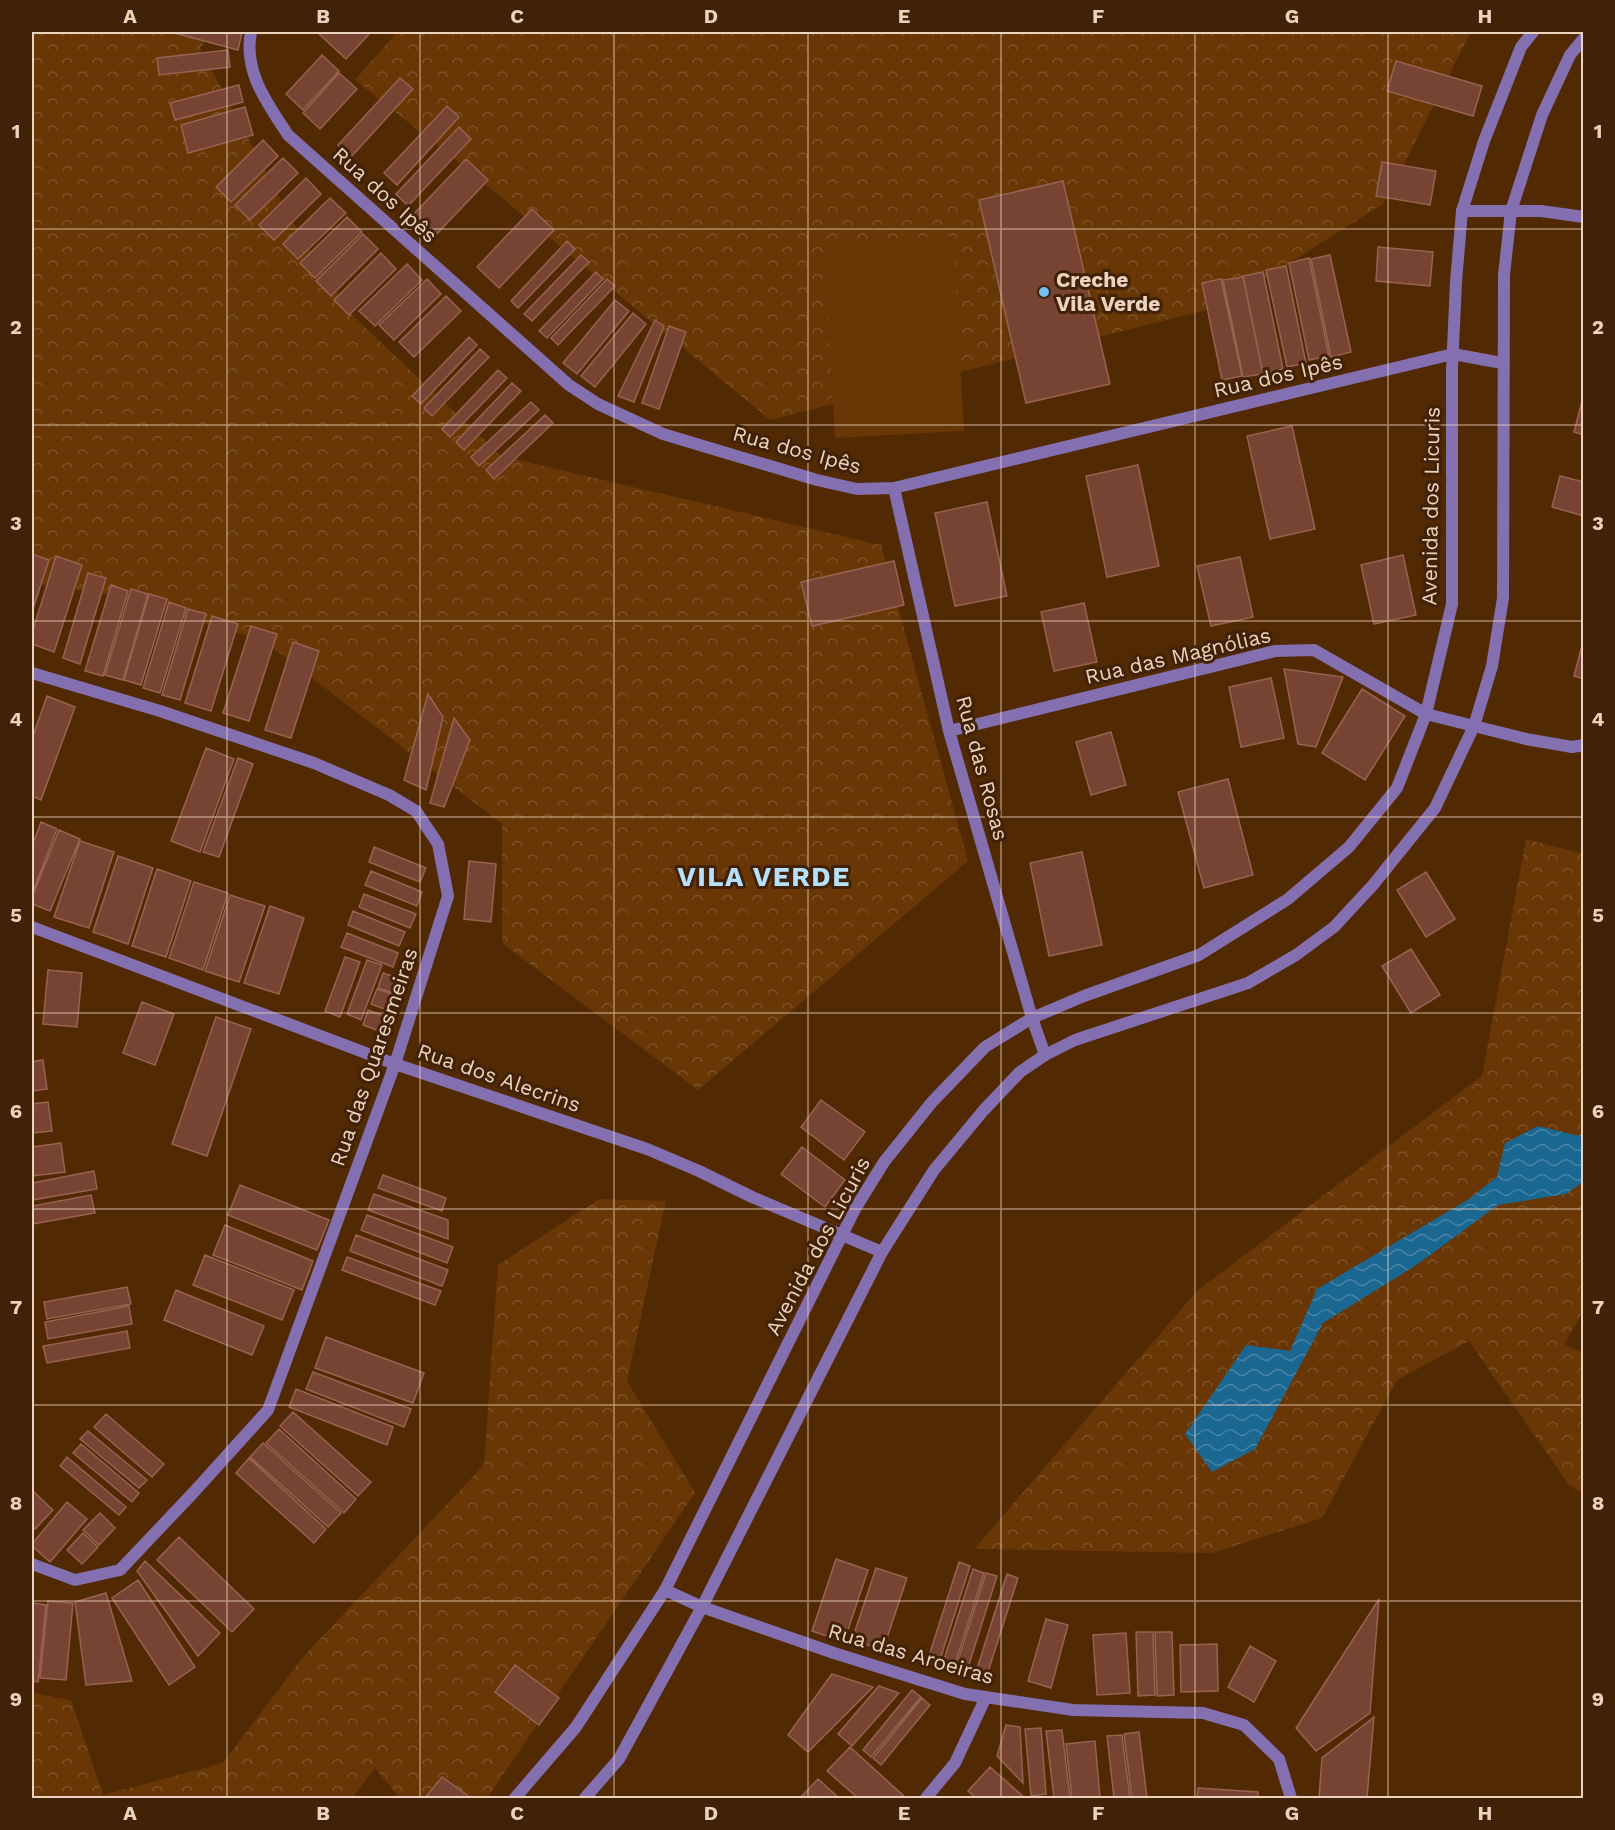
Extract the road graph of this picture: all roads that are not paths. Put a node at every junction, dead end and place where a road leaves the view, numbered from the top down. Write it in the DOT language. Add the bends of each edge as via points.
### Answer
graph roads {
  1 [pos="251,32"];
  2 [pos="1533,32"];
  3 [pos="1584,38"];
  4 [pos="1462,211"];
  5 [pos="1511,211"];
  6 [pos="1584,217"];
  7 [pos="1453,354"];
  8 [pos="1502,363"];
  9 [pos="894,488"];
  10 [pos="32,673"];
  11 [pos="1426,714"];
  12 [pos="1473,726"];
  13 [pos="949,731"];
  14 [pos="1584,745"];
  15 [pos="32,927"];
  16 [pos="1032,1018"];
  17 [pos="1045,1056"];
  18 [pos="395,1064"];
  19 [pos="842,1234"];
  20 [pos="882,1252"];
  21 [pos="32,1564"];
  22 [pos="665,1590"];
  23 [pos="702,1607"];
  24 [pos="986,1697"];
  25 [pos="515,1798"];
  26 [pos="585,1798"];
  27 [pos="926,1798"];
  28 [pos="1291,1798"];
  1 -- 9 [label="street, Rua dos Ipês" via="258,90 288,135 569,385 598,404 663,434 817,480 857,489"];
  2 -- 4 [label="street, Avenida dos Licuris" via="1521,47 1492,120"];
  3 -- 5 [label="street" via="1570,55 1542,115"];
  4 -- 5 [label="street"];
  4 -- 7 [label="street, Avenida dos Licuris"];
  5 -- 6 [label="street"];
  5 -- 8 [label="street" via="1504,275"];
  7 -- 8 [label="street, Rua dos Ipês"];
  7 -- 9 [label="street, Rua dos Ipês"];
  7 -- 11 [label="street, Avenida dos Licuris" via="1452,604"];
  8 -- 12 [label="street" via="1503,598 1492,666"];
  9 -- 13 [label="street, Rua das Rosas"];
  10 -- 18 [label="street, Rua das Quaresmeiras" via="314,763 416,811 438,844 448,896"];
  11 -- 12 [label="street, Rua das Magnólias"];
  11 -- 13 [label="street, Rua das Magnólias" via="1314,650 1275,651"];
  11 -- 16 [label="street, Avenida dos Licuris" via="1397,788 1349,847 1288,899 1199,955"];
  12 -- 14 [label="street, Rua das Magnólias" via="1526,740 1572,747"];
  12 -- 17 [label="street" via="1435,808 1334,927 1248,983 1075,1041"];
  13 -- 16 [label="street, Rua das Rosas"];
  15 -- 18 [label="street, Rua dos Alecrins"];
  16 -- 17 [label="street, Rua das Rosas"];
  16 -- 19 [label="street, Avenida dos Licuris" via="985,1047 932,1102 884,1162"];
  17 -- 20 [label="street" via="1020,1072 976,1119 934,1170"];
  18 -- 19 [label="street, Rua dos Alecrins" via="647,1149"];
  18 -- 21 [label="street, Rua das Quaresmeiras" via="268,1410 120,1570 75,1580"];
  19 -- 20 [label="street, Rua dos Alecrins"];
  19 -- 22 [label="street, Avenida dos Licuris"];
  20 -- 23 [label="street"];
  22 -- 23 [label="street, Rua das Aroeiras"];
  22 -- 25 [label="street, Avenida dos Licuris" via="576,1727"];
  23 -- 24 [label="street, Rua das Aroeiras" via="834,1653"];
  23 -- 26 [label="street" via="619,1760"];
  24 -- 27 [label="street" via="955,1763"];
  24 -- 28 [label="street, Rua das Aroeiras" via="1073,1710 1203,1713 1244,1725 1279,1760"];
}
